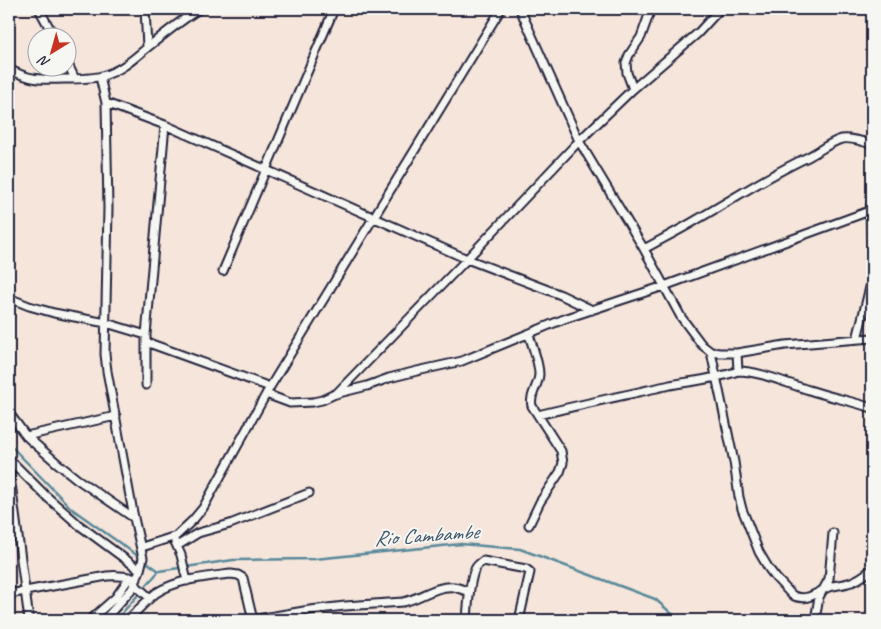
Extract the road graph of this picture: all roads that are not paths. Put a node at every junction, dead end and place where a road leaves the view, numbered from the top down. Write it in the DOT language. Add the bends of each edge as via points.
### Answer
graph roads {
  1 [pos="39,9"];
  2 [pos="145,9"];
  3 [pos="199,9"];
  4 [pos="334,9"];
  5 [pos="501,9"];
  6 [pos="520,9"];
  7 [pos="651,9"];
  8 [pos="720,9"];
  9 [pos="49,28"];
  10 [pos="147,47"];
  11 [pos="9,69"];
  12 [pos="100,77"];
  13 [pos="75,79"];
  14 [pos="633,89"];
  15 [pos="106,103"];
  16 [pos="165,125"];
  17 [pos="579,141"];
  18 [pos="872,144"];
  19 [pos="265,169"];
  20 [pos="872,199"];
  21 [pos="871,211"];
  22 [pos="373,217"];
  23 [pos="644,249"];
  24 [pos="872,251"];
  25 [pos="467,259"];
  26 [pos="223,271"];
  27 [pos="872,279"];
  28 [pos="664,286"];
  29 [pos="9,298"];
  30 [pos="592,310"];
  31 [pos="106,323"];
  32 [pos="530,334"];
  33 [pos="146,338"];
  34 [pos="872,338"];
  35 [pos="857,339"];
  36 [pos="711,352"];
  37 [pos="737,353"];
  38 [pos="738,371"];
  39 [pos="716,378"];
  40 [pos="146,385"];
  41 [pos="270,387"];
  42 [pos="266,394"];
  43 [pos="335,394"];
  44 [pos="872,408"];
  45 [pos="9,413"];
  46 [pos="538,415"];
  47 [pos="116,416"];
  48 [pos="26,436"];
  49 [pos="9,459"];
  50 [pos="9,468"];
  51 [pos="309,493"];
  52 [pos="134,518"];
  53 [pos="529,525"];
  54 [pos="832,533"];
  55 [pos="172,538"];
  56 [pos="177,546"];
  57 [pos="142,547"];
  58 [pos="872,569"];
  59 [pos="140,570"];
  60 [pos="186,578"];
  61 [pos="135,582"];
  62 [pos="24,591"];
  63 [pos="822,591"];
  64 [pos="470,592"];
  65 [pos="9,594"];
  66 [pos="148,596"];
  67 [pos="29,620"];
  68 [pos="90,620"];
  69 [pos="104,620"];
  70 [pos="128,620"];
  71 [pos="252,620"];
  72 [pos="467,620"];
  73 [pos="519,620"];
  74 [pos="815,620"];
  1 -- 9 [label="street"];
  2 -- 10 [label="street"];
  3 -- 10 [label="street"];
  4 -- 19 [label="street"];
  5 -- 22 [label="street"];
  6 -- 17 [label="street"];
  7 -- 14 [label="street" via="641,37 626,63"];
  8 -- 14 [label="street" via="698,33"];
  10 -- 12 [label="street" via="129,64"];
  11 -- 13 [label="street" via="34,79"];
  12 -- 13 [label="street"];
  12 -- 15 [label="street"];
  14 -- 17 [label="street"];
  15 -- 16 [label="street"];
  15 -- 31 [label="street"];
  16 -- 19 [label="street"];
  16 -- 33 [label="street"];
  17 -- 23 [label="street"];
  17 -- 25 [label="street"];
  18 -- 23 [label="street" via="844,138 839,140"];
  19 -- 22 [label="street"];
  19 -- 26 [label="street"];
  20 -- 21 [label="street"];
  21 -- 24 [label="street"];
  21 -- 28 [label="street"];
  22 -- 25 [label="street"];
  22 -- 41 [label="street"];
  23 -- 28 [label="street"];
  25 -- 30 [label="street"];
  25 -- 43 [label="street"];
  27 -- 35 [label="street"];
  28 -- 30 [label="street"];
  28 -- 36 [label="street" via="681,317"];
  29 -- 31 [label="street" via="54,313"];
  30 -- 32 [label="street"];
  31 -- 33 [label="street"];
  31 -- 47 [label="street" via="106,371"];
  32 -- 43 [label="street" via="462,361"];
  32 -- 46 [label="street" via="539,373 531,401"];
  33 -- 40 [label="street"];
  33 -- 41 [label="street"];
  34 -- 35 [label="street"];
  35 -- 37 [label="street"];
  36 -- 37 [label="street"];
  36 -- 39 [label="street"];
  37 -- 38 [label="street"];
  38 -- 39 [label="street"];
  38 -- 44 [label="street" via="755,373"];
  39 -- 46 [label="street" via="636,392"];
  39 -- 63 [label="street" via="742,509 760,552 769,569 795,597 814,596"];
  41 -- 42 [label="street"];
  42 -- 43 [label="street" via="302,404"];
  42 -- 55 [label="street" via="202,508 187,527"];
  45 -- 48 [label="street"];
  46 -- 53 [label="street" via="561,451 563,464"];
  47 -- 48 [label="street"];
  47 -- 52 [label="street"];
  48 -- 52 [label="street" via="77,479"];
  49 -- 59 [label="street" via="79,525"];
  50 -- 62 [label="street"];
  51 -- 56 [label="street" via="198,533"];
  52 -- 57 [label="street"];
  54 -- 63 [label="street" via="829,578"];
  55 -- 56 [label="street"];
  55 -- 57 [label="street"];
  56 -- 60 [label="street"];
  57 -- 59 [label="street"];
  58 -- 63 [label="street" via="856,580"];
  59 -- 61 [label="street"];
  60 -- 66 [label="street"];
  60 -- 71 [label="street" via="231,574 243,578"];
  61 -- 62 [label="street" via="118,575"];
  61 -- 66 [label="street"];
  61 -- 68 [label="street"];
  61 -- 69 [label="street"];
  62 -- 65 [label="street"];
  62 -- 67 [label="street"];
  63 -- 74 [label="street"];
  64 -- 71 [label="street" via="454,587 443,588 403,602 328,608"];
  64 -- 72 [label="street"];
  64 -- 73 [label="street" via="475,569 483,561 528,570 531,573"];
  66 -- 70 [label="street"];
}
